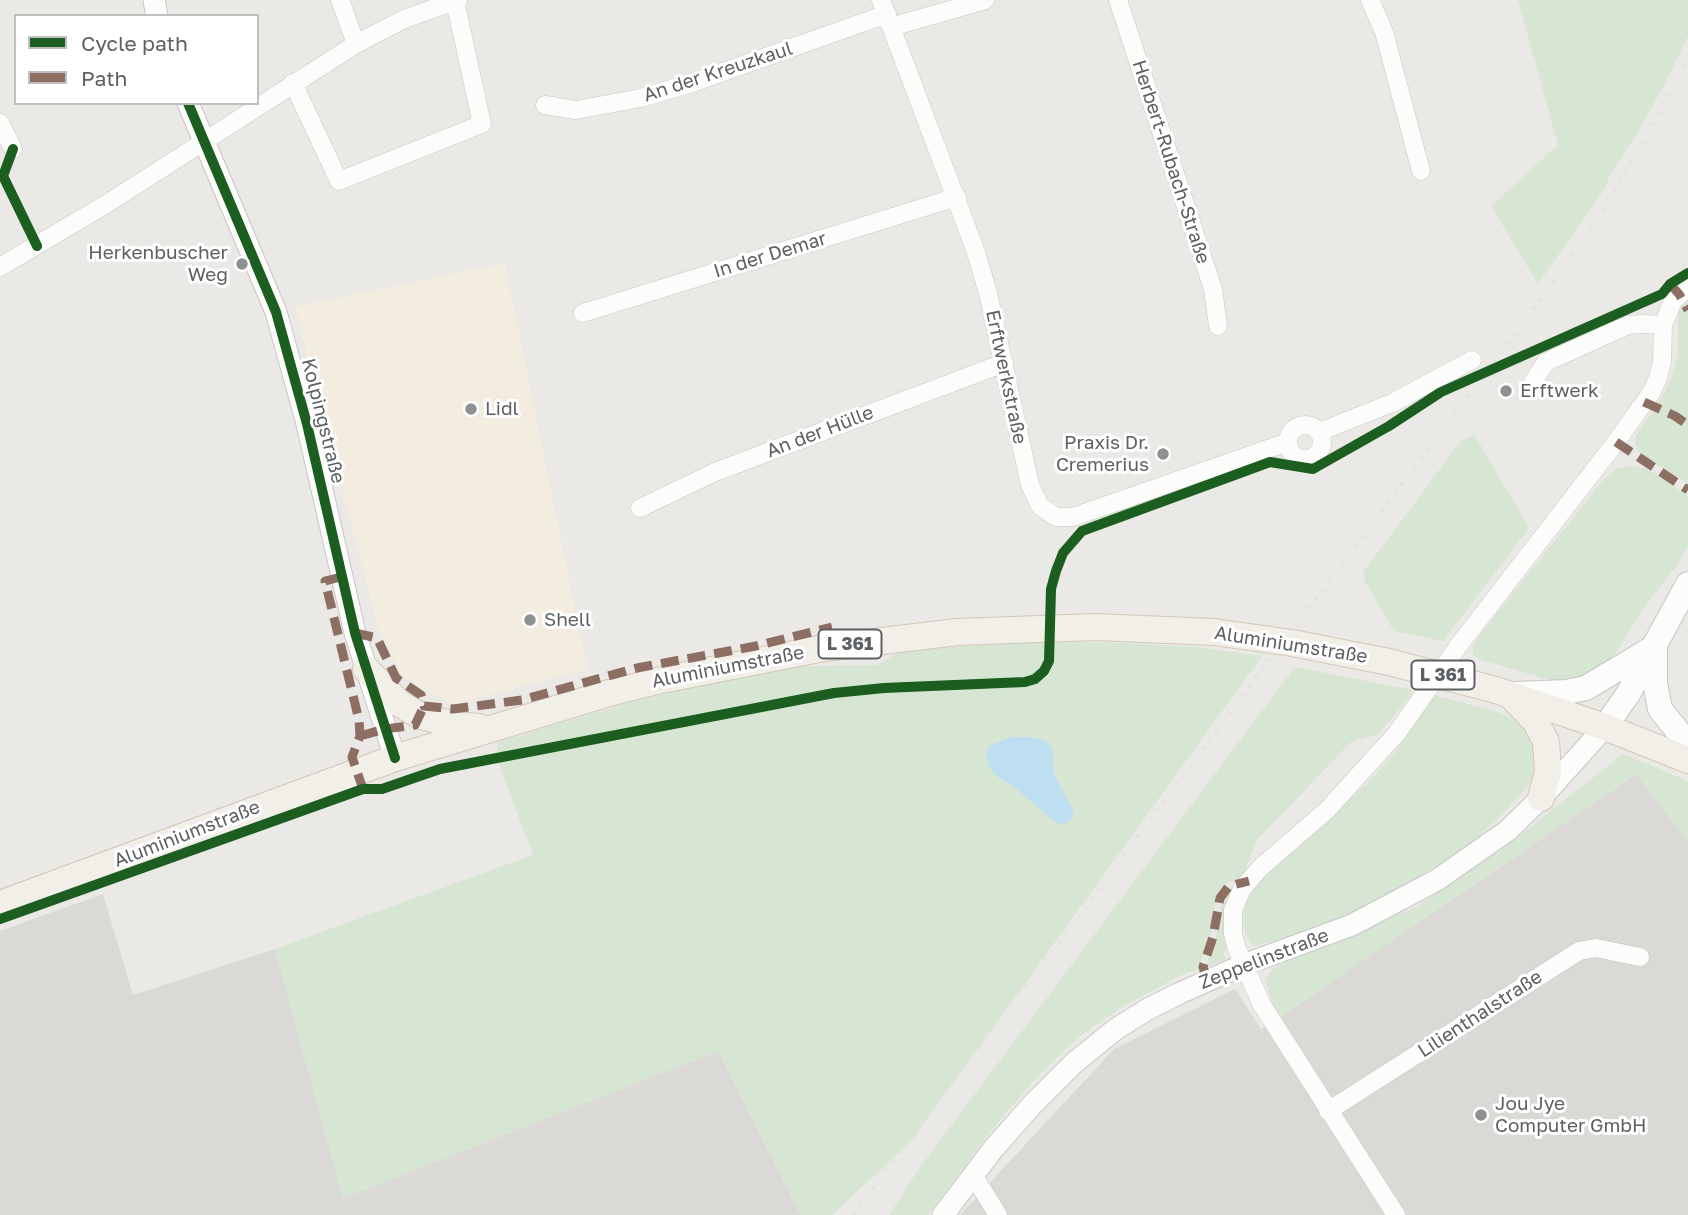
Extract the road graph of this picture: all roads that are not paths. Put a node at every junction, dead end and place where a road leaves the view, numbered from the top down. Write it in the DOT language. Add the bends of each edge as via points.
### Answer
graph roads {
  1 [pos="340,0"];
  2 [pos="985,0"];
  3 [pos="1118,0"];
  4 [pos="1370,0"];
  5 [pos="456,1"];
  6 [pos="886,14"];
  7 [pos="356,44"];
  8 [pos="293,83"];
  9 [pos="189,105"];
  10 [pos="545,105"];
  11 [pos="0,123"];
  12 [pos="204,142"];
  13 [pos="13,149"];
  14 [pos="1421,171"];
  15 [pos="957,197"];
  16 [pos="0,267"];
  17 [pos="1688,288"];
  18 [pos="583,313"];
  19 [pos="1662,325"];
  20 [pos="1218,326"];
  21 [pos="1472,360"];
  22 [pos="1004,363"];
  23 [pos="1533,382"];
  24 [pos="1319,432"];
  25 [pos="1288,442"];
  26 [pos="640,508"];
  27 [pos="1688,584"];
  28 [pos="1655,647"];
  29 [pos="366,669"];
  30 [pos="1503,692"];
  31 [pos="1605,727"];
  32 [pos="491,728"];
  33 [pos="1688,744"];
  34 [pos="395,758"];
  35 [pos="1688,760"];
  36 [pos="1541,798"];
  37 [pos="0,904"];
  38 [pos="1640,957"];
  39 [pos="1243,965"];
  40 [pos="1328,1111"];
  41 [pos="973,1175"];
  42 [pos="943,1215"];
  43 [pos="998,1215"];
  44 [pos="1396,1215"];
  1 -- 7 [label="street"];
  2 -- 6 [label="street"];
  3 -- 20 [label="street, Herbert-Rubach-Straße" via="1213,289"];
  4 -- 14 [label="street" via="1384,32"];
  5 -- 7 [label="street" via="404,19"];
  5 -- 8 [label="street" via="482,124 339,181"];
  6 -- 10 [label="street, An der Kreuzkaul" via="641,98 576,110"];
  6 -- 15 [label="street, Erftwerkstraße"];
  7 -- 8 [label="street"];
  8 -- 12 [label="street"];
  9 -- 12 [label="street, Kolpingstraße"];
  11 -- 13 [label="street"];
  12 -- 16 [label="street"];
  12 -- 29 [label="street, Kolpingstraße" via="276,312"];
  15 -- 18 [label="street, In der Demar"];
  15 -- 22 [label="street, Erftwerkstraße" via="982,271"];
  17 -- 19 [label="street" via="1673,301"];
  19 -- 23 [label="street" via="1628,325 1546,362"];
  19 -- 39 [label="street" via="1658,378 1616,442 1397,733 1327,810 1242,889 1233,922"];
  21 -- 24 [label="street, Erftwerkstraße" via="1392,402"];
  22 -- 25 [label="street, Erftwerkstraße" via="1031,489 1040,506 1056,517 1073,517 1268,456"];
  22 -- 26 [label="street, An der Hülle" via="715,472"];
  24 -- 25 [label="street, Erftwerkstraße" via="1300,425"];
  24 -- 25 [label="street" via="1322,443 1312,457 1296,456"];
  27 -- 28 [label="main road"];
  28 -- 30 [label="main road" via="1586,688"];
  28 -- 31 [label="main road"];
  28 -- 33 [label="main road" via="1660,709"];
  29 -- 32 [label="main road" via="400,704 421,716"];
  29 -- 34 [label="street, Kolpingstraße"];
  30 -- 31 [label="main road, Aluminiumstraße / L 361"];
  30 -- 32 [label="main road, Aluminiumstraße / L 361, bridge" via="1429,671 1263,638 1124,627 1027,628 888,639 811,651 661,680"];
  30 -- 36 [label="main road" via="1532,717 1544,737 1548,763"];
  31 -- 35 [label="main road, L 361"];
  31 -- 36 [label="street, Zeppelinstraße"];
  32 -- 34 [label="main road, Aluminiumstraße / L 361"];
  34 -- 37 [label="main road, Aluminiumstraße / L 361"];
  36 -- 39 [label="street, Zeppelinstraße" via="1489,846 1405,899"];
  38 -- 40 [label="street, Lilienthalstraße" via="1595,948 1579,951"];
  39 -- 40 [label="street" via="1262,1005"];
  39 -- 41 [label="street, Zeppelinstraße" via="1159,1003 1103,1038 1046,1090"];
  40 -- 44 [label="street"];
  41 -- 42 [label="street, Zeppelinstraße"];
  41 -- 43 [label="street"];
}
